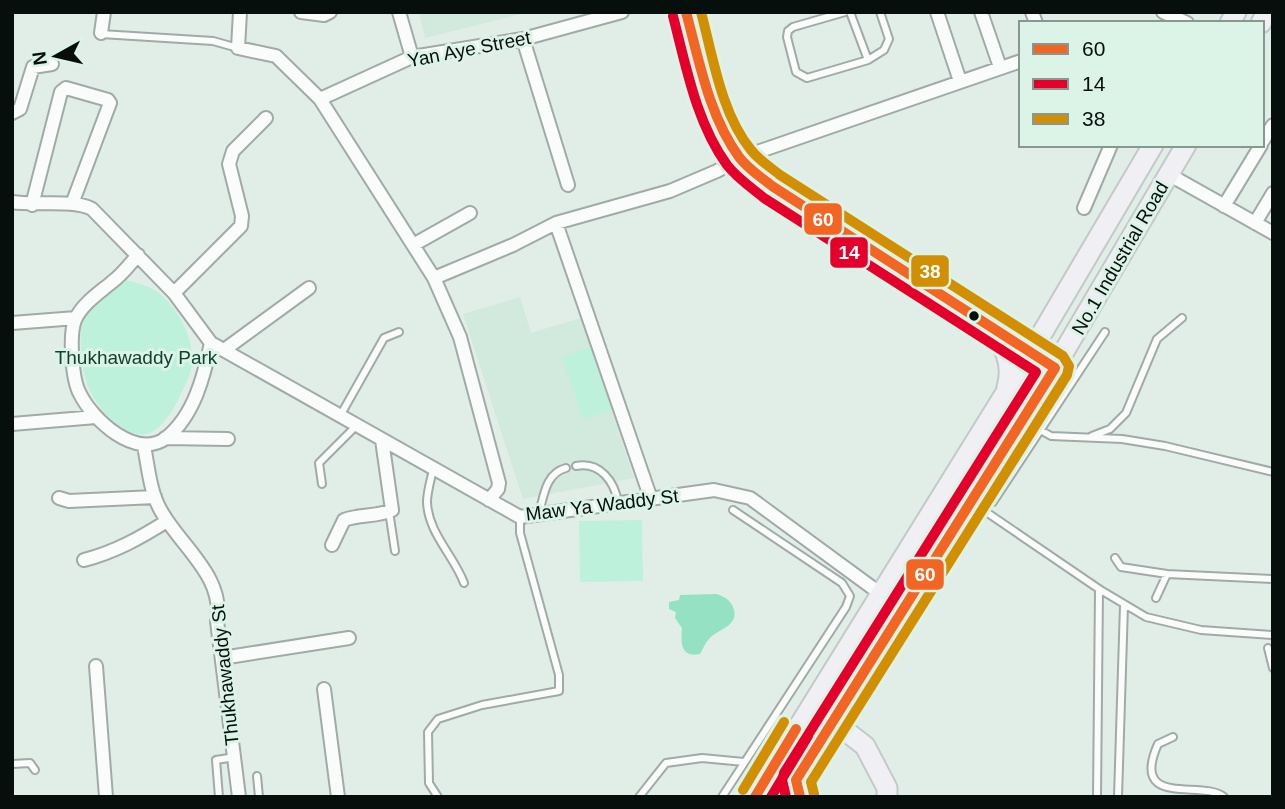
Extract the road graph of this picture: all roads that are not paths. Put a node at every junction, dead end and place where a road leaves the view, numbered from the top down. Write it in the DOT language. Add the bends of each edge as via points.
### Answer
graph roads {
  1 [pos="104,12"];
  2 [pos="240,12"];
  3 [pos="301,12"];
  4 [pos="330,12"];
  5 [pos="400,12"];
  6 [pos="622,12"];
  7 [pos="686,12"];
  8 [pos="848,12"];
  9 [pos="880,12"];
  10 [pos="937,12"];
  11 [pos="981,12"];
  12 [pos="101,33"];
  13 [pos="523,39"];
  14 [pos="238,48"];
  15 [pos="412,57"];
  16 [pos="868,60"];
  17 [pos="1019,62"];
  18 [pos="52,64"];
  19 [pos="1000,67"];
  20 [pos="960,81"];
  21 [pos="320,99"];
  22 [pos="12,113"];
  23 [pos="266,118"];
  24 [pos="1110,147"];
  25 [pos="1152,147"];
  26 [pos="1184,147"];
  27 [pos="1259,147"];
  28 [pos="740,158"];
  29 [pos="1168,174"];
  30 [pos="568,185"];
  31 [pos="1273,192"];
  32 [pos="12,202"];
  33 [pos="72,204"];
  34 [pos="32,205"];
  35 [pos="1224,206"];
  36 [pos="1084,208"];
  37 [pos="470,213"];
  38 [pos="556,223"];
  39 [pos="1255,223"];
  40 [pos="1273,233"];
  41 [pos="1095,245"];
  42 [pos="413,246"];
  43 [pos="138,254"];
  44 [pos="1118,260"];
  45 [pos="434,278"];
  46 [pos="309,288"];
  47 [pos="174,293"];
  48 [pos="76,318"];
  49 [pos="1182,318"];
  50 [pos="12,323"];
  51 [pos="991,327"];
  52 [pos="400,332"];
  53 [pos="1105,332"];
  54 [pos="211,343"];
  55 [pos="224,350"];
  56 [pos="1031,352"];
  57 [pos="1055,368"];
  58 [pos="1005,394"];
  59 [pos="340,416"];
  60 [pos="96,417"];
  61 [pos="12,424"];
  62 [pos="357,425"];
  63 [pos="1031,425"];
  64 [pos="165,438"];
  65 [pos="228,439"];
  66 [pos="382,439"];
  67 [pos="1087,439"];
  68 [pos="144,446"];
  69 [pos="576,466"];
  70 [pos="433,468"];
  71 [pos="566,468"];
  72 [pos="1273,472"];
  73 [pos="322,484"];
  74 [pos="948,486"];
  75 [pos="155,497"];
  76 [pos="59,498"];
  77 [pos="651,499"];
  78 [pos="489,500"];
  79 [pos="972,502"];
  80 [pos="993,502"];
  81 [pos="618,504"];
  82 [pos="733,510"];
  83 [pos="389,511"];
  84 [pos="538,515"];
  85 [pos="520,517"];
  86 [pos="167,521"];
  87 [pos="332,545"];
  88 [pos="395,551"];
  89 [pos="1115,558"];
  90 [pos="84,560"];
  91 [pos="1167,575"];
  92 [pos="1273,579"];
  93 [pos="464,583"];
  94 [pos="1098,589"];
  95 [pos="879,594"];
  96 [pos="1156,598"];
  97 [pos="1124,605"];
  98 [pos="904,611"];
  99 [pos="1273,635"];
  100 [pos="349,638"];
  101 [pos="1268,648"];
  102 [pos="222,658"];
  103 [pos="96,666"];
  104 [pos="1273,668"];
  105 [pos="324,689"];
  106 [pos="802,719"];
  107 [pos="830,729"];
  108 [pos="1172,737"];
  109 [pos="235,757"];
  110 [pos="744,762"];
  111 [pos="12,764"];
  112 [pos="35,770"];
  113 [pos="257,776"];
  114 [pos="794,791"];
  115 [pos="106,797"];
  116 [pos="219,797"];
  117 [pos="239,797"];
  118 [pos="259,797"];
  119 [pos="338,797"];
  120 [pos="439,797"];
  121 [pos="639,797"];
  122 [pos="722,797"];
  123 [pos="755,797"];
  124 [pos="887,797"];
  125 [pos="1097,797"];
  126 [pos="1118,797"];
  127 [pos="1224,797"];
  1 -- 12 [label="street"];
  2 -- 14 [label="street"];
  3 -- 4 [label="street"];
  5 -- 15 [label="street"];
  6 -- 13 [label="street, Yan Aye Street"];
  7 -- 28 [label="main road" via="715,108"];
  8 -- 16 [label="lane"];
  8 -- 16 [label="lane" via="788,31 796,72 807,78"];
  9 -- 16 [label="lane" via="889,39 884,50"];
  10 -- 20 [label="street"];
  11 -- 19 [label="street"];
  12 -- 14 [label="lane" via="213,41"];
  13 -- 15 [label="street, Yan Aye Street"];
  13 -- 30 [label="street"];
  14 -- 21 [label="street" via="275,56"];
  15 -- 21 [label="street, Yan Aye Street"];
  17 -- 19 [label="street"];
  18 -- 22 [label="street" via="33,67 20,109"];
  19 -- 20 [label="street"];
  20 -- 28 [label="street"];
  21 -- 42 [label="street"];
  23 -- 47 [label="street" via="233,151 229,164 241,226"];
  24 -- 36 [label="street"];
  25 -- 41 [label="main road, No.1 Industrial Road"];
  26 -- 29 [label="main road, No.1 Industrial Road"];
  27 -- 35 [label="street"];
  28 -- 38 [label="street" via="670,191"];
  28 -- 51 [label="main road" via="772,186"];
  29 -- 35 [label="street"];
  29 -- 44 [label="main road, No.1 Industrial Road"];
  31 -- 39 [label="street"];
  32 -- 34 [label="street"];
  33 -- 34 [label="street"];
  33 -- 34 [label="street" via="110,103 66,88 61,92"];
  33 -- 43 [label="street" via="92,209"];
  35 -- 39 [label="street"];
  37 -- 42 [label="street"];
  38 -- 45 [label="street"];
  38 -- 77 [label="street"];
  39 -- 40 [label="street"];
  41 -- 44 [label="main road"];
  41 -- 56 [label="main road, No.1 Industrial Road"];
  42 -- 45 [label="street"];
  43 -- 47 [label="street"];
  43 -- 48 [label="street"];
  44 -- 57 [label="main road, No.1 Industrial Road"];
  45 -- 78 [label="street" via="460,337 499,483"];
  46 -- 55 [label="street"];
  47 -- 54 [label="street"];
  48 -- 50 [label="street"];
  48 -- 60 [label="street" via="72,331 75,375 79,393"];
  49 -- 67 [label="lane" via="1157,340 1126,413 1110,429"];
  51 -- 56 [label="main road"];
  51 -- 58 [label="main road" via="1009,363"];
  52 -- 59 [label="lane" via="384,338"];
  53 -- 63 [label="lane"];
  54 -- 55 [label="street, Maw Ya Waddy St"];
  54 -- 64 [label="street" via="194,402"];
  55 -- 59 [label="street, Maw Ya Waddy St"];
  56 -- 57 [label="main road"];
  56 -- 58 [label="main road, No.1 Industrial Road"];
  57 -- 63 [label="main road, No.1 Industrial Road"];
  58 -- 74 [label="main road, No.1 Industrial Road"];
  59 -- 62 [label="street, Maw Ya Waddy St"];
  60 -- 61 [label="street"];
  60 -- 68 [label="street" via="117,434"];
  62 -- 66 [label="street, Maw Ya Waddy St"];
  62 -- 73 [label="lane" via="319,463"];
  63 -- 67 [label="lane" via="1051,436"];
  63 -- 79 [label="main road, No.1 Industrial Road"];
  63 -- 80 [label="lane"];
  64 -- 65 [label="street"];
  64 -- 68 [label="street"];
  66 -- 70 [label="street, Maw Ya Waddy St"];
  66 -- 83 [label="street" via="392,503"];
  67 -- 72 [label="lane" via="1165,446"];
  68 -- 75 [label="street, Thukhawaddy St"];
  69 -- 81 [label="lane" via="585,464 607,474"];
  70 -- 78 [label="street, Maw Ya Waddy St"];
  70 -- 93 [label="lane" via="427,503 433,525"];
  71 -- 84 [label="lane" via="557,470 547,484"];
  74 -- 79 [label="lane"];
  74 -- 95 [label="main road, No.1 Industrial Road"];
  75 -- 76 [label="street"];
  75 -- 86 [label="street, Thukhawaddy St"];
  77 -- 81 [label="street, Maw Ya Waddy St"];
  77 -- 95 [label="street, Maw Ya Waddy St" via="714,490 750,498"];
  78 -- 85 [label="street, Maw Ya Waddy St"];
  79 -- 94 [label="lane"];
  79 -- 98 [label="main road, No.1 Industrial Road"];
  81 -- 84 [label="street, Maw Ya Waddy St"];
  82 -- 110 [label="lane" via="842,583 850,596"];
  83 -- 87 [label="street" via="344,520"];
  83 -- 88 [label="lane"];
  84 -- 85 [label="street, Maw Ya Waddy St"];
  85 -- 120 [label="lane" via="559,691 482,705 439,719 428,732 429,783"];
  86 -- 90 [label="street" via="129,545"];
  86 -- 102 [label="street, Thukhawaddy St" via="218,598"];
  89 -- 91 [label="lane" via="1121,567"];
  91 -- 92 [label="lane"];
  91 -- 96 [label="lane"];
  94 -- 97 [label="lane"];
  94 -- 125 [label="lane"];
  95 -- 98 [label="street, Maw Ya Waddy St"];
  95 -- 106 [label="main road, No.1 Industrial Road"];
  97 -- 99 [label="lane" via="1146,617 1201,630"];
  97 -- 126 [label="lane"];
  98 -- 107 [label="main road, No.1 Industrial Road"];
  100 -- 102 [label="street"];
  101 -- 104 [label="lane"];
  102 -- 109 [label="street, Thukhawaddy St"];
  103 -- 115 [label="street"];
  105 -- 119 [label="street"];
  106 -- 107 [label="main road"];
  106 -- 123 [label="main road, No.1 Industrial Road"];
  107 -- 114 [label="main road, No.1 Industrial Road"];
  107 -- 124 [label="main road" via="865,746 887,788"];
  108 -- 127 [label="lane" via="1157,747 1151,764 1154,779 1171,791 1217,792"];
  109 -- 116 [label="lane" via="216,760"];
  109 -- 117 [label="street, Thukhawaddy St"];
  110 -- 121 [label="lane" via="702,758 666,763"];
  110 -- 122 [label="lane"];
  111 -- 112 [label="lane" via="30,763"];
  113 -- 118 [label="lane"];
}
